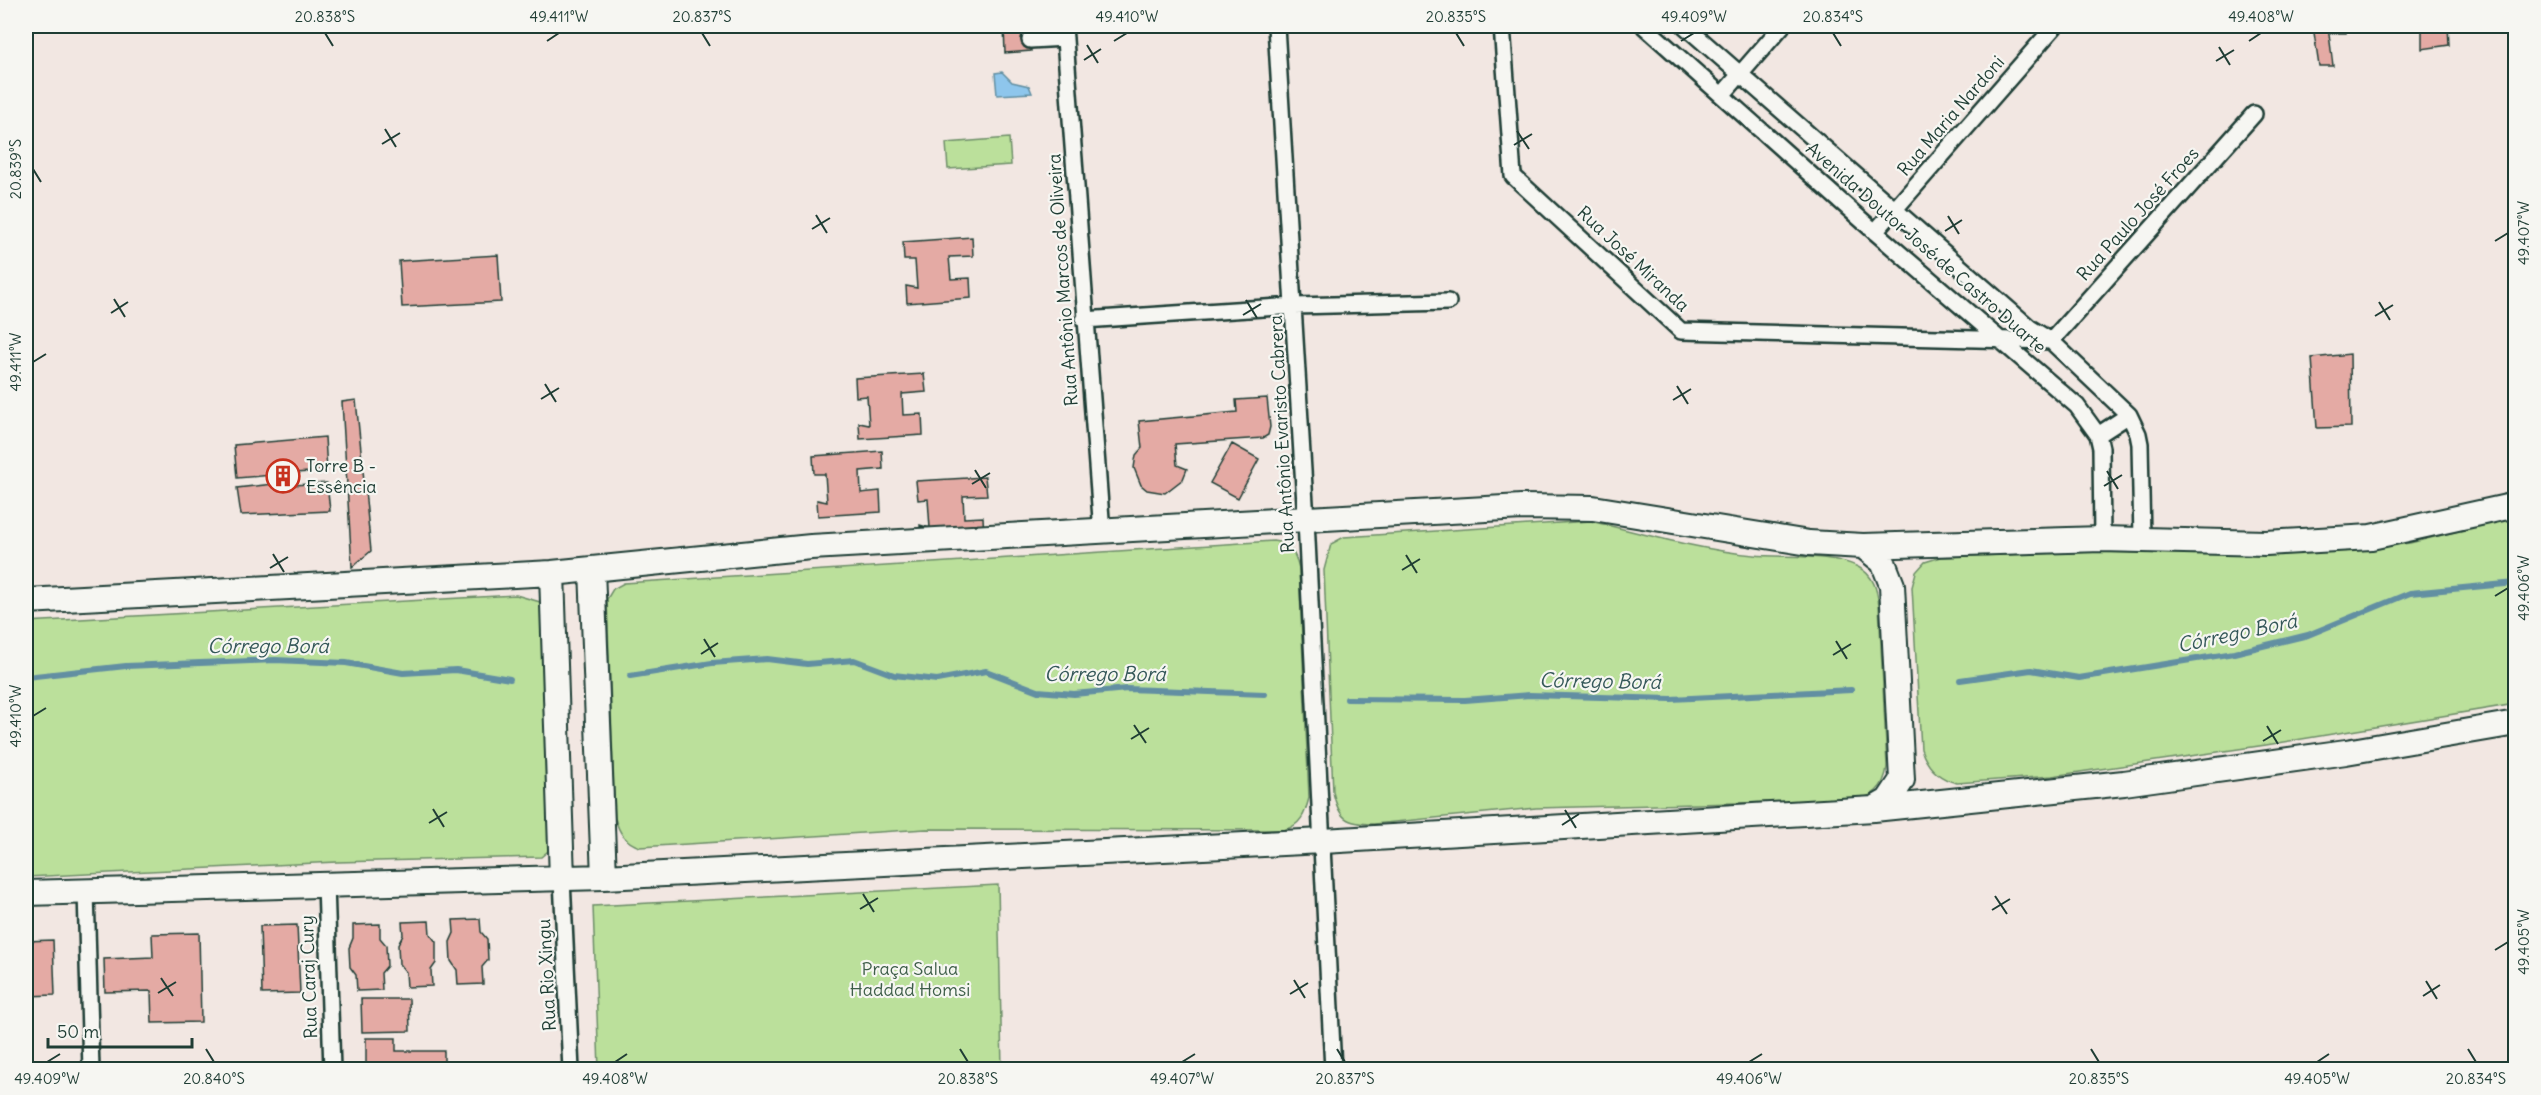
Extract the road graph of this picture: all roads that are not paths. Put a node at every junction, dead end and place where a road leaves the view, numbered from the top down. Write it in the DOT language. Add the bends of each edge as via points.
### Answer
graph roads {
  1 [pos="1276,26"];
  2 [pos="1502,26"];
  3 [pos="1644,26"];
  4 [pos="1685,26"];
  5 [pos="1782,26"];
  6 [pos="2055,26"];
  7 [pos="1065,32"];
  8 [pos="1030,40"];
  9 [pos="1740,73"];
  10 [pos="1723,94"];
  11 [pos="2254,114"];
  12 [pos="1895,209"];
  13 [pos="1875,232"];
  14 [pos="1448,302"];
  15 [pos="1294,306"];
  16 [pos="1084,320"];
  17 [pos="2000,338"];
  18 [pos="2050,341"];
  19 [pos="2129,415"];
  20 [pos="2098,435"];
  21 [pos="2516,505"];
  22 [pos="1306,520"];
  23 [pos="1102,532"];
  24 [pos="2102,539"];
  25 [pos="2142,539"];
  26 [pos="1863,546"];
  27 [pos="1923,546"];
  28 [pos="592,569"];
  29 [pos="552,573"];
  30 [pos="1892,585"];
  31 [pos="26,601"];
  32 [pos="2516,723"];
  33 [pos="1902,780"];
  34 [pos="1934,805"];
  35 [pos="1874,809"];
  36 [pos="1323,841"];
  37 [pos="604,877"];
  38 [pos="562,879"];
  39 [pos="326,884"];
  40 [pos="86,891"];
  41 [pos="26,892"];
  42 [pos="91,1070"];
  43 [pos="332,1070"];
  44 [pos="571,1070"];
  45 [pos="1333,1070"];
  1 -- 15 [label="street, Rua Antônio Evaristo Cabrera"];
  2 -- 17 [label="street, Rua José Miranda" via="1513,176 1682,330"];
  3 -- 10 [label="street, Avenida Doutor José de Castro Duarte"];
  4 -- 9 [label="street, Avenida Doutor José de Castro Duarte"];
  5 -- 9 [label="street"];
  6 -- 12 [label="street, Rua Maria Nardoni"];
  7 -- 8 [label="street"];
  7 -- 16 [label="street, Rua Antônio Marcos de Oliveira"];
  9 -- 10 [label="street"];
  9 -- 12 [label="street, Avenida Doutor José de Castro Duarte"];
  10 -- 13 [label="street, Avenida Doutor José de Castro Duarte"];
  11 -- 18 [label="street, Rua Paulo José Froes"];
  12 -- 13 [label="street, Rua Maria Nardoni"];
  12 -- 18 [label="street, Avenida Doutor José de Castro Duarte" via="2030,328"];
  13 -- 17 [label="street, Avenida Doutor José de Castro Duarte"];
  14 -- 15 [label="street"];
  15 -- 16 [label="street"];
  15 -- 22 [label="street, Rua Antônio Evaristo Cabrera"];
  16 -- 23 [label="street, Rua Antônio Marcos de Oliveira"];
  17 -- 18 [label="street, Rua José Miranda"];
  17 -- 20 [label="street, Avenida Doutor José de Castro Duarte" via="2077,405"];
  18 -- 19 [label="street, Avenida Doutor José de Castro Duarte"];
  19 -- 20 [label="street"];
  19 -- 25 [label="street, Avenida Doutor José de Castro Duarte" via="2140,444"];
  20 -- 24 [label="street, Avenida Doutor José de Castro Duarte"];
  21 -- 25 [label="main road" via="2371,537 2266,543"];
  22 -- 23 [label="main road"];
  22 -- 26 [label="main road" via="1522,507 1593,508 1809,543"];
  22 -- 36 [label="street, Rua Antônio Evaristo Cabrera"];
  23 -- 28 [label="main road" via="811,547"];
  24 -- 25 [label="main road"];
  24 -- 27 [label="main road"];
  26 -- 27 [label="main road"];
  26 -- 30 [label="main road" via="1883,562"];
  27 -- 30 [label="main road" via="1903,562"];
  28 -- 29 [label="main road"];
  28 -- 37 [label="main road"];
  29 -- 31 [label="main road"];
  29 -- 38 [label="main road"];
  30 -- 33 [label="main road"];
  32 -- 34 [label="main road" via="2346,752"];
  33 -- 34 [label="main road" via="1919,798"];
  33 -- 35 [label="main road" via="1888,801"];
  34 -- 35 [label="main road"];
  35 -- 36 [label="main road"];
  36 -- 37 [label="main road"];
  36 -- 45 [label="street, Rua Antônio Evaristo Cabrera"];
  37 -- 38 [label="main road"];
  38 -- 39 [label="main road"];
  38 -- 44 [label="street, Rua Rio Xingu"];
  39 -- 40 [label="main road"];
  39 -- 43 [label="street, Rua Caraj Cury"];
  40 -- 41 [label="main road"];
  40 -- 42 [label="street"];
}
